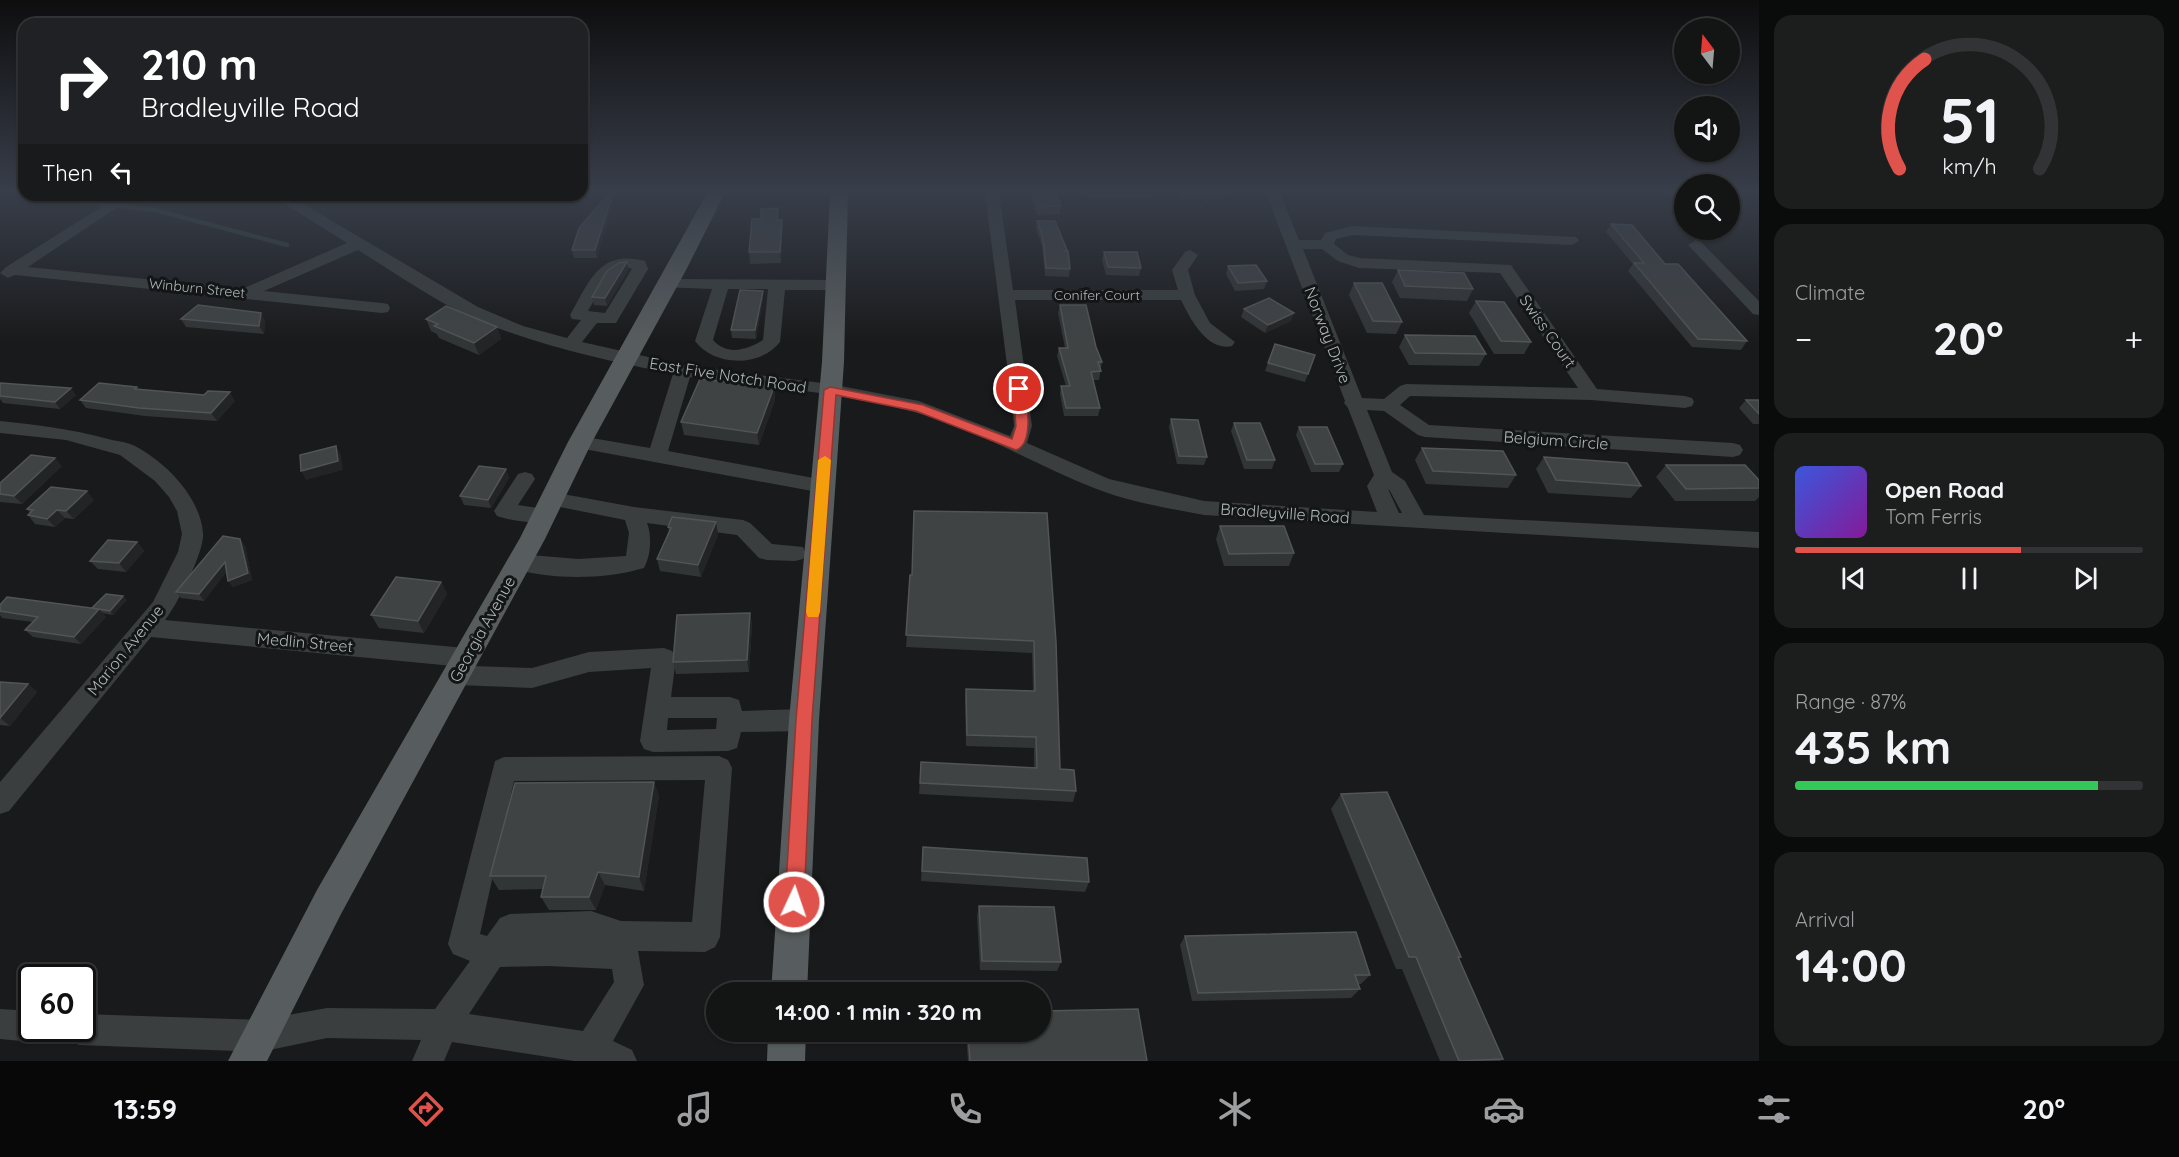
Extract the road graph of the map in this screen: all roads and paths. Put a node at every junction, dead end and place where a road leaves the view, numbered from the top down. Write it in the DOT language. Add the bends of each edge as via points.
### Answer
graph roads {
  1 [pos="54,243"];
  2 [pos="690,243"];
  3 [pos="837,243"];
  4 [pos="999,243"];
  5 [pos="358,244"];
  6 [pos="1293,244"];
  7 [pos="1326,245"];
  8 [pos="1696,245"];
  9 [pos="1190,255"];
  10 [pos="6,274"];
  11 [pos="668,284"];
  12 [pos="722,284"];
  13 [pos="777,285"];
  14 [pos="836,285"];
  15 [pos="246,293"];
  16 [pos="1007,295"];
  17 [pos="1187,295"];
  18 [pos="382,308"];
  19 [pos="1759,310"];
  20 [pos="593,317"];
  21 [pos="1226,342"];
  22 [pos="571,344"];
  23 [pos="626,359"];
  24 [pos="683,370"];
  25 [pos="721,375"];
  26 [pos="830,390"];
  27 [pos="1591,394"];
  28 [pos="681,395"];
  29 [pos="1685,402"];
  30 [pos="1353,403"];
  31 [pos="1388,405"];
  32 [pos="0,427"];
  33 [pos="580,442"];
  34 [pos="1016,446"];
  35 [pos="1733,450"];
  36 [pos="657,456"];
  37 [pos="1384,476"];
  38 [pos="525,479"];
  39 [pos="823,486"];
  40 [pos="548,507"];
  41 [pos="634,514"];
  42 [pos="1391,520"];
  43 [pos="1417,522"];
  44 [pos="1759,540"];
  45 [pos="795,553"];
  46 [pos="519,562"];
  47 [pos="145,627"];
  48 [pos="461,666"];
  49 [pos="658,708"];
  50 [pos="804,720"];
  51 [pos="729,722"];
  52 [pos="0,802"];
  53 [pos="622,945"];
  54 [pos="493,953"];
  55 [pos="790,982"];
  56 [pos="0,1024"];
  57 [pos="443,1025"];
  58 [pos="18,1026"];
  59 [pos="96,1031"];
  60 [pos="787,1042"];
  61 [pos="253,1048"];
  62 [pos="606,1056"];
  63 [pos="428,1061"];
  64 [pos="786,1061"];
  1 -- 10 [label="street"];
  2 -- 11 [label="main road, Georgia Avenue"];
  3 -- 14 [label="main road"];
  4 -- 16 [label="street"];
  5 -- 15 [label="street"];
  5 -- 22 [label="street, East Five Notch Road" via="472,311 517,330"];
  6 -- 7 [label="street"];
  6 -- 30 [label="street, Norway Drive"];
  7 -- 27 [label="street, Swiss Court" via="1343,258 1359,263 1504,268"];
  8 -- 19 [label="street"];
  9 -- 17 [label="street" via="1180,270"];
  10 -- 15 [label="street, Winburn Street"];
  11 -- 12 [label="street"];
  11 -- 23 [label="main road, Georgia Avenue"];
  12 -- 13 [label="street"];
  12 -- 13 [label="street" via="704,341 711,351 726,356 761,349 771,342"];
  13 -- 14 [label="street"];
  14 -- 26 [label="main road"];
  15 -- 18 [label="street, Winburn Street"];
  16 -- 17 [label="street, Conifer Court"];
  16 -- 34 [label="street" via="1023,426"];
  17 -- 21 [label="street" via="1203,326"];
  20 -- 22 [label="street"];
  22 -- 23 [label="street, East Five Notch Road"];
  23 -- 24 [label="street, East Five Notch Road"];
  23 -- 33 [label="main road, Georgia Avenue"];
  24 -- 25 [label="street, East Five Notch Road"];
  24 -- 28 [label="street"];
  25 -- 26 [label="street, East Five Notch Road"];
  25 -- 28 [label="street"];
  26 -- 34 [label="street, Bradleyville Road" via="919,407"];
  26 -- 39 [label="main road"];
  27 -- 29 [label="street"];
  27 -- 31 [label="street" via="1406,390"];
  28 -- 36 [label="street"];
  30 -- 31 [label="street"];
  30 -- 37 [label="street, Norway Drive"];
  31 -- 35 [label="street, Belgium Circle" via="1425,431"];
  32 -- 47 [label="street, Marion Avenue" via="66,434 127,450 162,476 176,492 187,511 193,534 189,552 161,608"];
  33 -- 36 [label="street"];
  33 -- 40 [label="main road, Georgia Avenue"];
  34 -- 42 [label="street, Bradleyville Road" via="1102,484 1157,499 1204,508"];
  36 -- 39 [label="street"];
  37 -- 42 [label="street, Norway Drive" via="1377,486"];
  37 -- 43 [label="street, Norway Drive" via="1398,486"];
  38 -- 40 [label="street" via="504,511"];
  39 -- 50 [label="main road"];
  40 -- 41 [label="street"];
  40 -- 46 [label="main road, Georgia Avenue"];
  41 -- 45 [label="street" via="743,528 767,552"];
  41 -- 46 [label="street" via="640,533 636,562 616,567 565,569"];
  42 -- 43 [label="street, Bradleyville Road"];
  43 -- 44 [label="street, Bradleyville Road"];
  46 -- 48 [label="main road, Georgia Avenue"];
  47 -- 48 [label="street, Medlin Street"];
  47 -- 52 [label="street, Marion Avenue"];
  48 -- 49 [label="street, Medlin Street" via="532,678 589,662 664,658"];
  48 -- 61 [label="main road, Georgia Avenue" via="329,902"];
  49 -- 51 [label="street" via="730,707"];
  49 -- 51 [label="street" via="653,741 728,740"];
  50 -- 51 [label="street"];
  50 -- 55 [label="main road"];
  53 -- 54 [label="street" via="591,925 510,928"];
  53 -- 54 [label="street" via="705,937 719,768 504,769 463,944"];
  53 -- 62 [label="street" via="629,986"];
  54 -- 57 [label="street"];
  56 -- 58 [label="street"];
  57 -- 61 [label="street" via="327,1023"];
  57 -- 62 [label="street"];
  57 -- 63 [label="street"];
  59 -- 61 [label="street"];
  60 -- 64 [label="main road"];
}
